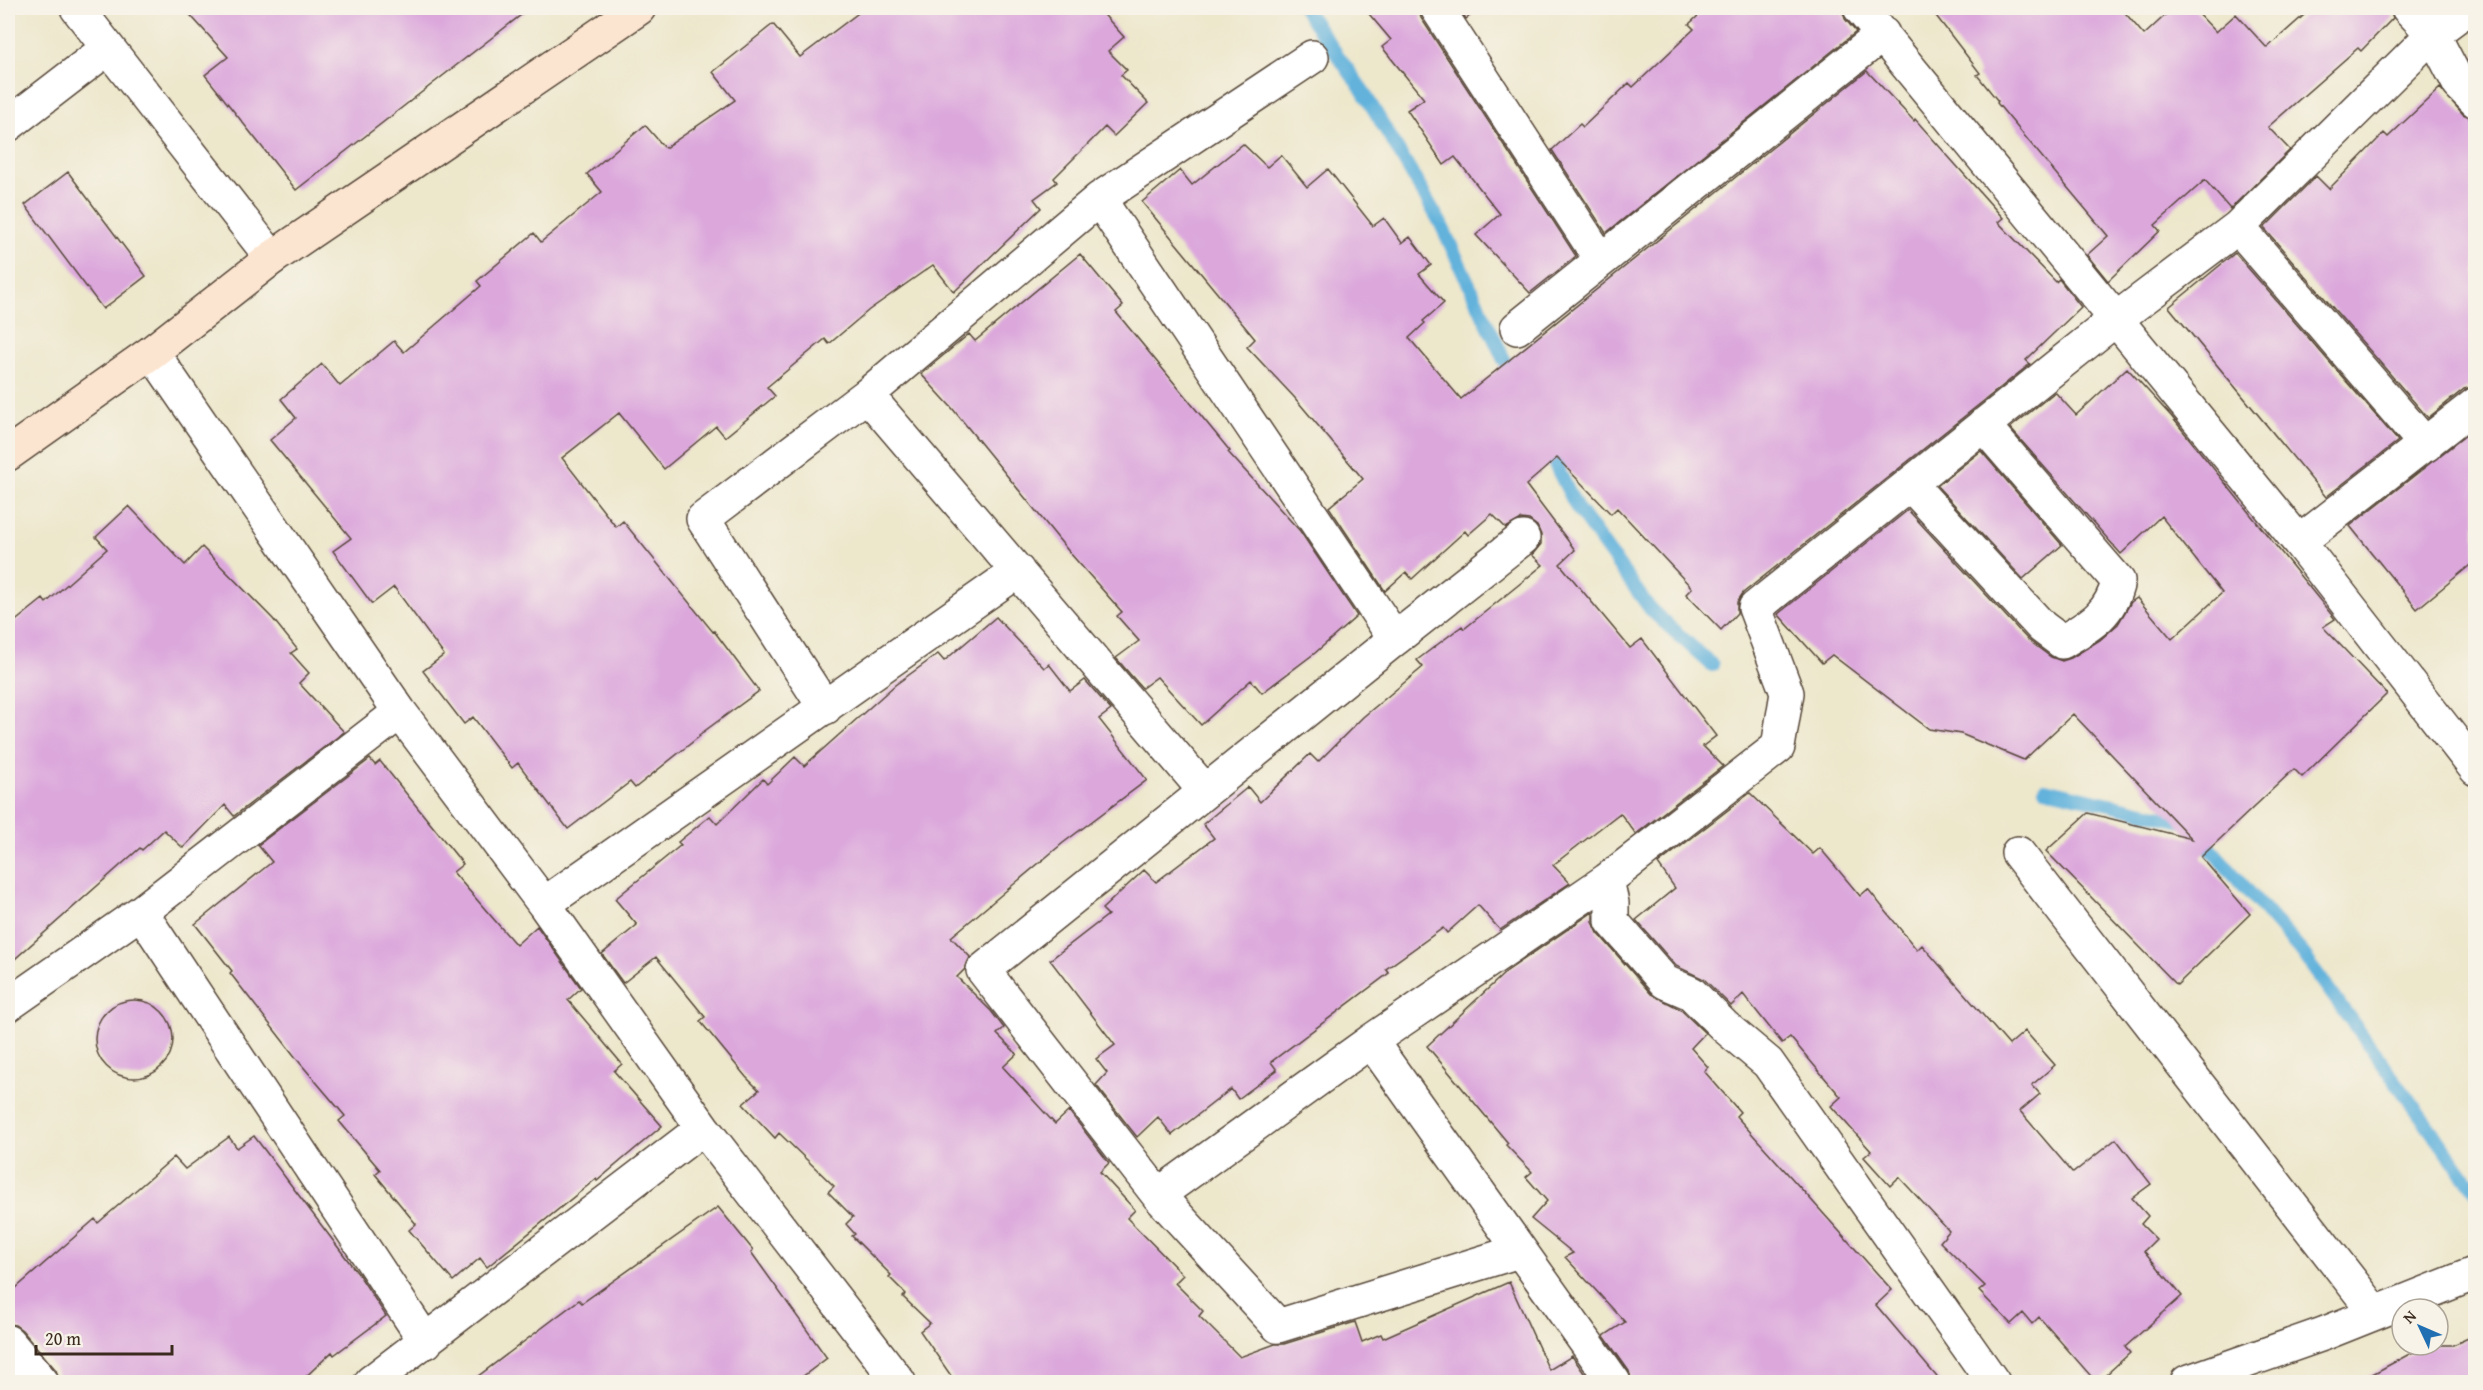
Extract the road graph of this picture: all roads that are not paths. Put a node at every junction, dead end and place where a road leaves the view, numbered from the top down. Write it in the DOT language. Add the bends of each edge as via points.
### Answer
graph roads {
  1 [pos="77,8"];
  2 [pos="639,8"];
  3 [pos="1437,8"];
  4 [pos="1860,8"];
  5 [pos="2408,8"];
  6 [pos="2468,8"];
  7 [pos="1883,34"];
  8 [pos="2433,34"];
  9 [pos="108,48"];
  10 [pos="1312,57"];
  11 [pos="2475,101"];
  12 [pos="8,124"];
  13 [pos="1099,199"];
  14 [pos="2238,227"];
  15 [pos="272,258"];
  16 [pos="1601,260"];
  17 [pos="2116,319"];
  18 [pos="1517,328"];
  19 [pos="152,352"];
  20 [pos="867,395"];
  21 [pos="2475,404"];
  22 [pos="1983,425"];
  23 [pos="2426,444"];
  24 [pos="8,454"];
  25 [pos="1910,484"];
  26 [pos="1523,538"];
  27 [pos="2299,542"];
  28 [pos="1018,571"];
  29 [pos="1395,639"];
  30 [pos="825,708"];
  31 [pos="400,712"];
  32 [pos="2475,769"];
  33 [pos="1206,791"];
  34 [pos="2018,853"];
  35 [pos="1607,880"];
  36 [pos="544,904"];
  37 [pos="141,912"];
  38 [pos="8,1005"];
  39 [pos="1371,1041"];
  40 [pos="703,1128"];
  41 [pos="1158,1195"];
  42 [pos="1519,1251"];
  43 [pos="2475,1273"];
  44 [pos="2375,1311"];
  45 [pos="8,1342"];
  46 [pos="426,1342"];
  47 [pos="42,1383"];
  48 [pos="371,1383"];
  49 [pos="899,1383"];
  50 [pos="1614,1383"];
  51 [pos="1993,1383"];
  52 [pos="2187,1383"];
  1 -- 9 [label="street"];
  2 -- 15 [label="main road"];
  3 -- 16 [label="street"];
  4 -- 7 [label="street"];
  5 -- 8 [label="street"];
  6 -- 8 [label="street"];
  7 -- 16 [label="street"];
  7 -- 17 [label="street"];
  8 -- 11 [label="street" via="2459,84"];
  8 -- 14 [label="street"];
  9 -- 12 [label="street"];
  9 -- 15 [label="street"];
  10 -- 13 [label="street"];
  13 -- 20 [label="street"];
  13 -- 29 [label="street"];
  14 -- 17 [label="street"];
  14 -- 23 [label="street"];
  15 -- 19 [label="main road"];
  16 -- 18 [label="street"];
  17 -- 22 [label="street"];
  17 -- 27 [label="street"];
  19 -- 24 [label="main road"];
  19 -- 31 [label="street"];
  20 -- 28 [label="street"];
  20 -- 30 [label="street" via="703,519"];
  21 -- 23 [label="street"];
  22 -- 25 [label="street"];
  22 -- 25 [label="street" via="2118,581 2105,613 2062,642 2042,627"];
  23 -- 27 [label="street"];
  25 -- 35 [label="street" via="1755,608 1787,693 1778,747"];
  26 -- 29 [label="street"];
  27 -- 32 [label="street"];
  28 -- 30 [label="street"];
  28 -- 33 [label="street"];
  29 -- 33 [label="street"];
  30 -- 36 [label="street"];
  31 -- 36 [label="street"];
  31 -- 37 [label="street"];
  33 -- 41 [label="street" via="982,970"];
  34 -- 44 [label="street"];
  35 -- 39 [label="street"];
  35 -- 51 [label="street" via="1612,921 1665,982 1691,993 1768,1063"];
  36 -- 40 [label="street"];
  37 -- 38 [label="street"];
  37 -- 46 [label="street"];
  39 -- 41 [label="street"];
  39 -- 42 [label="street"];
  40 -- 46 [label="street"];
  40 -- 49 [label="street"];
  41 -- 42 [label="street" via="1278,1326"];
  42 -- 50 [label="street"];
  43 -- 44 [label="street"];
  44 -- 52 [label="street"];
  45 -- 47 [label="street"];
  46 -- 48 [label="street"];
}
